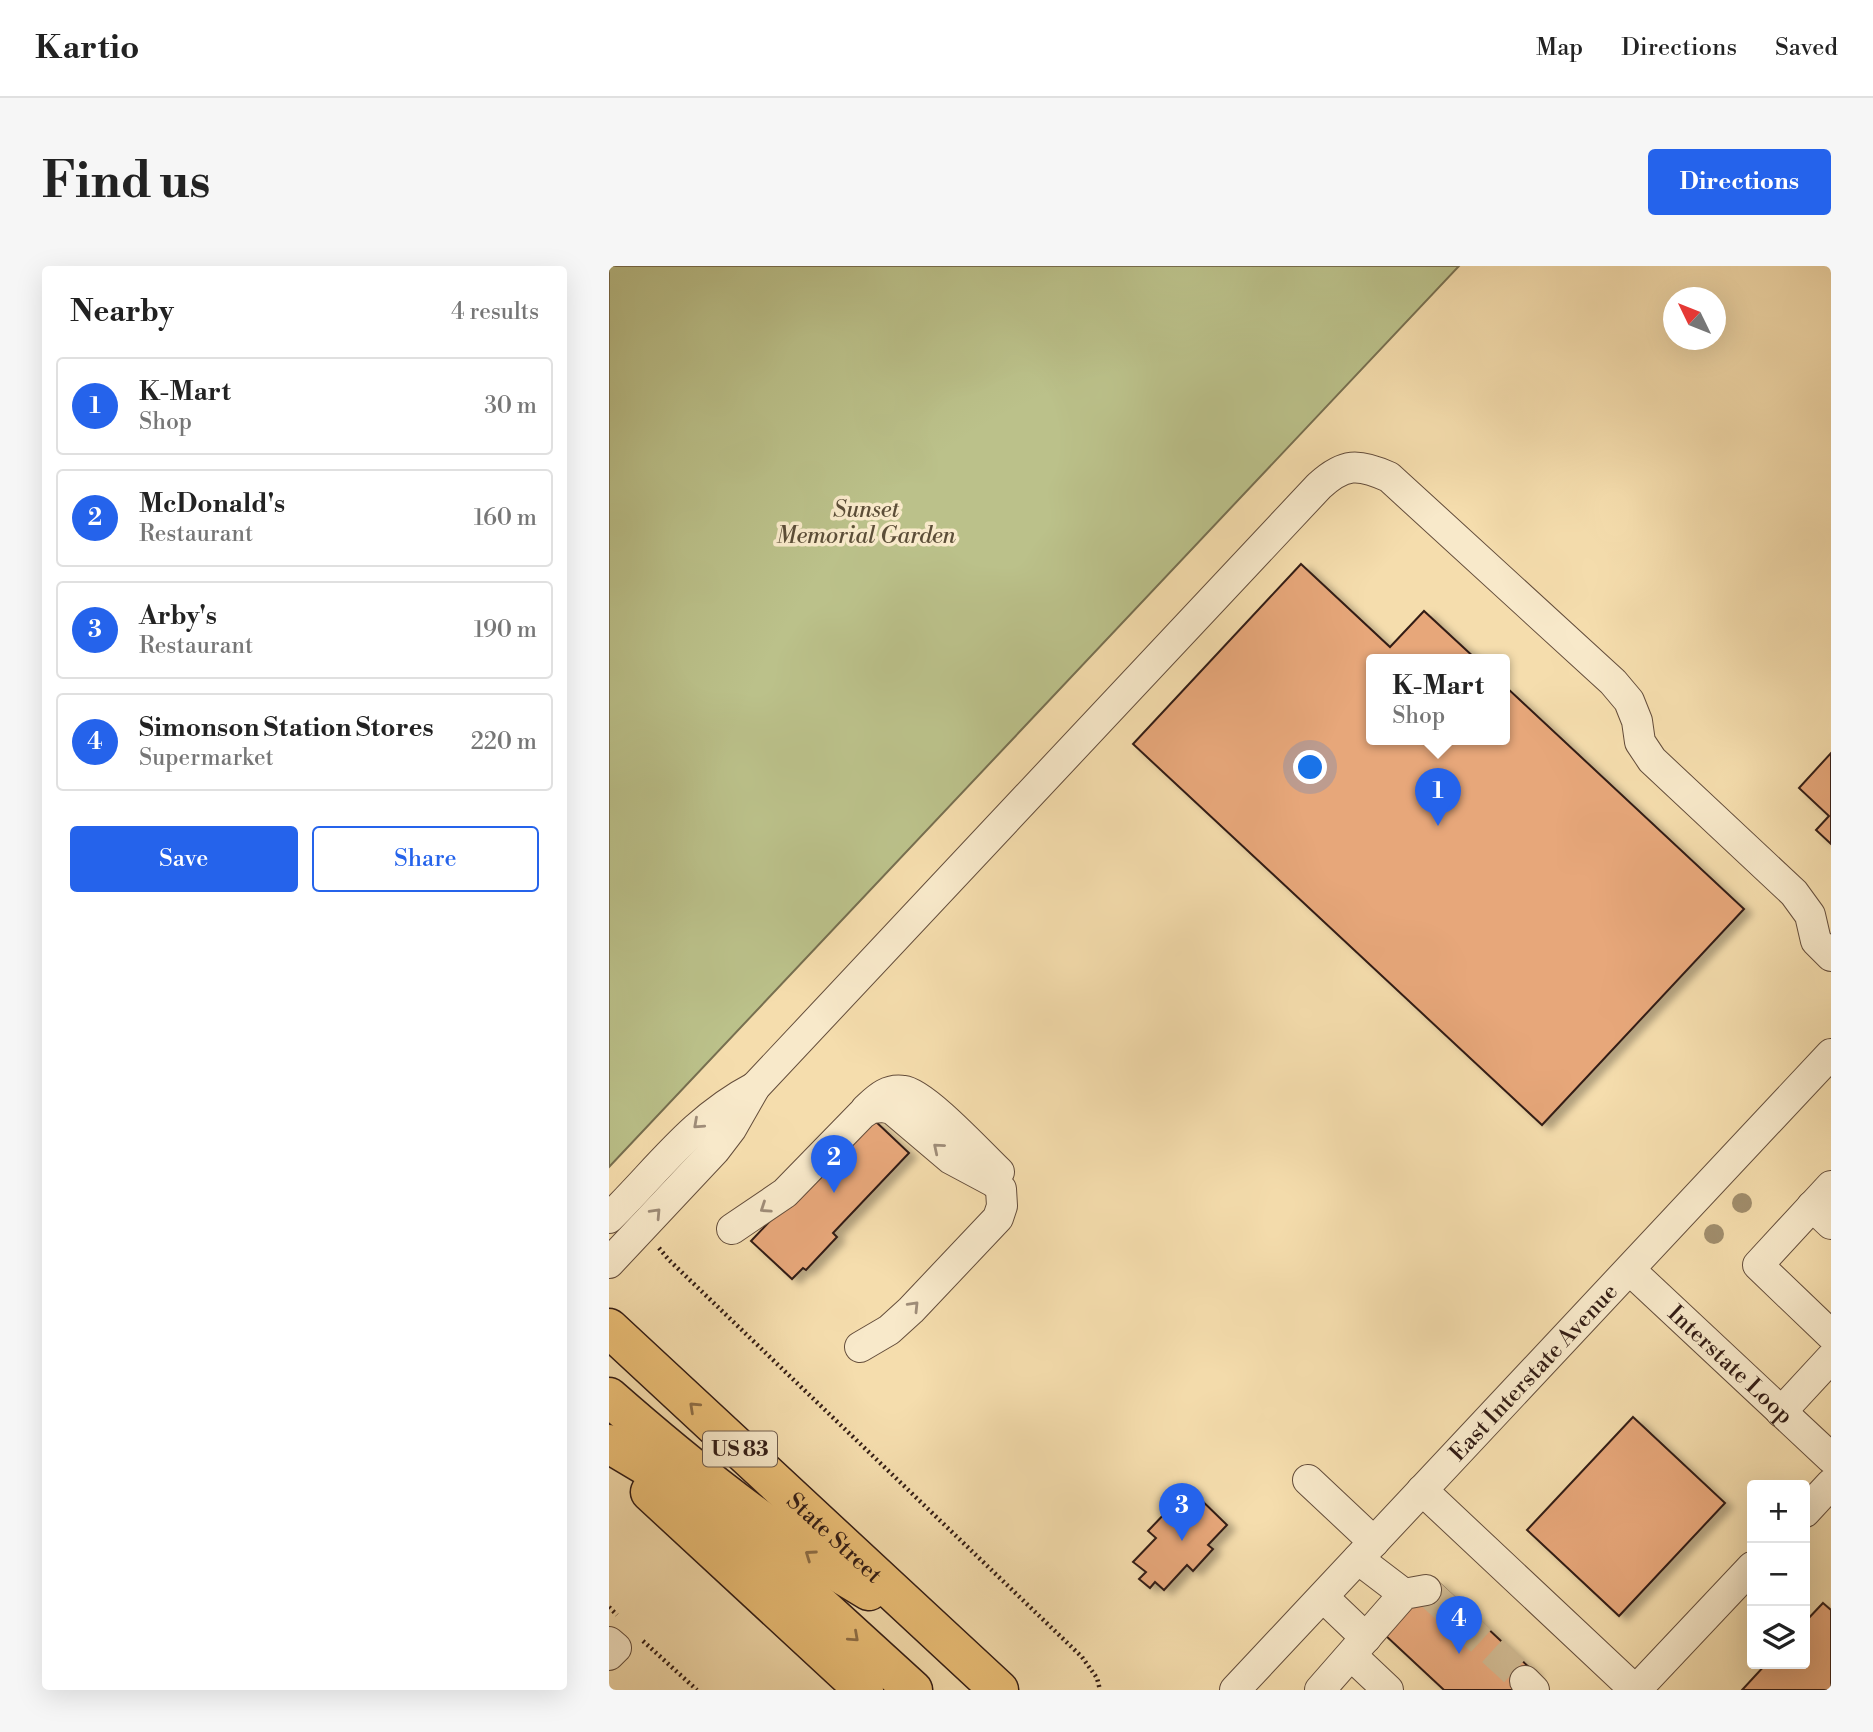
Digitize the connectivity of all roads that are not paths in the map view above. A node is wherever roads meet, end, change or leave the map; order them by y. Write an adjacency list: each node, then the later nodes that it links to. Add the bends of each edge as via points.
1 (1831, 956): 3 (street, via 1816,941 1810,915 1794,893 1652,760 1640,741 1629,701 1613,682 1389,477 1370,468 1349,466 1318,486)
2 (1831, 1054): 8 (street, East Interstate Avenue)
3 (755, 1087): 5 (street, one-way to 5, via 693,1129); 7 (street, one-way to 3, via 715,1150)
4 (1825, 1206): 10 (street, via 1758,1265)
5 (609, 1218)
6 (731, 1229): 11 (street, one-way to 6, via 901,1320 997,1218 1003,1197 994,1182 951,1159 892,1109 871,1108 785,1193)
7 (609, 1263)
8 (1630, 1270): 14 (street, Interstate Loop); 20 (street, East Interstate Avenue)
9 (609, 1328): 25 (highway, State Street / US 83, one-way to 9)
10 (1831, 1335)
11 (860, 1348)
12 (1831, 1358): 14 (street)
13 (609, 1397): 25 (highway, one-way to 13, via 820,1562 741,1506)
14 (1781, 1412): 17 (street, Interstate Loop)
15 (609, 1444): 32 (highway, one-way to 32, via 673,1482 754,1545)
16 (609, 1454): 31 (highway)
17 (1831, 1458)
18 (1308, 1480): 22 (street)
19 (1831, 1484): 21 (street)
20 (1422, 1490): 22 (street, East Interstate Avenue); 35 (street)
21 (1810, 1507)
22 (1366, 1550): 24 (street, East Interstate Avenue); 27 (street, via 1415,1592)
23 (1747, 1572): 35 (street)
24 (1323, 1597): 27 (street); 29 (street, East Interstate Avenue)
25 (931, 1628): 33 (highway, State Street / US 83)
26 (616, 1632): 28 (street, via 616,1648)
27 (1359, 1647): 30 (street); 34 (street)
28 (609, 1655)
29 (1241, 1688)
30 (1384, 1689)
31 (864, 1690)
32 (913, 1690)
33 (999, 1690)
34 (1320, 1690)
35 (1636, 1690)

